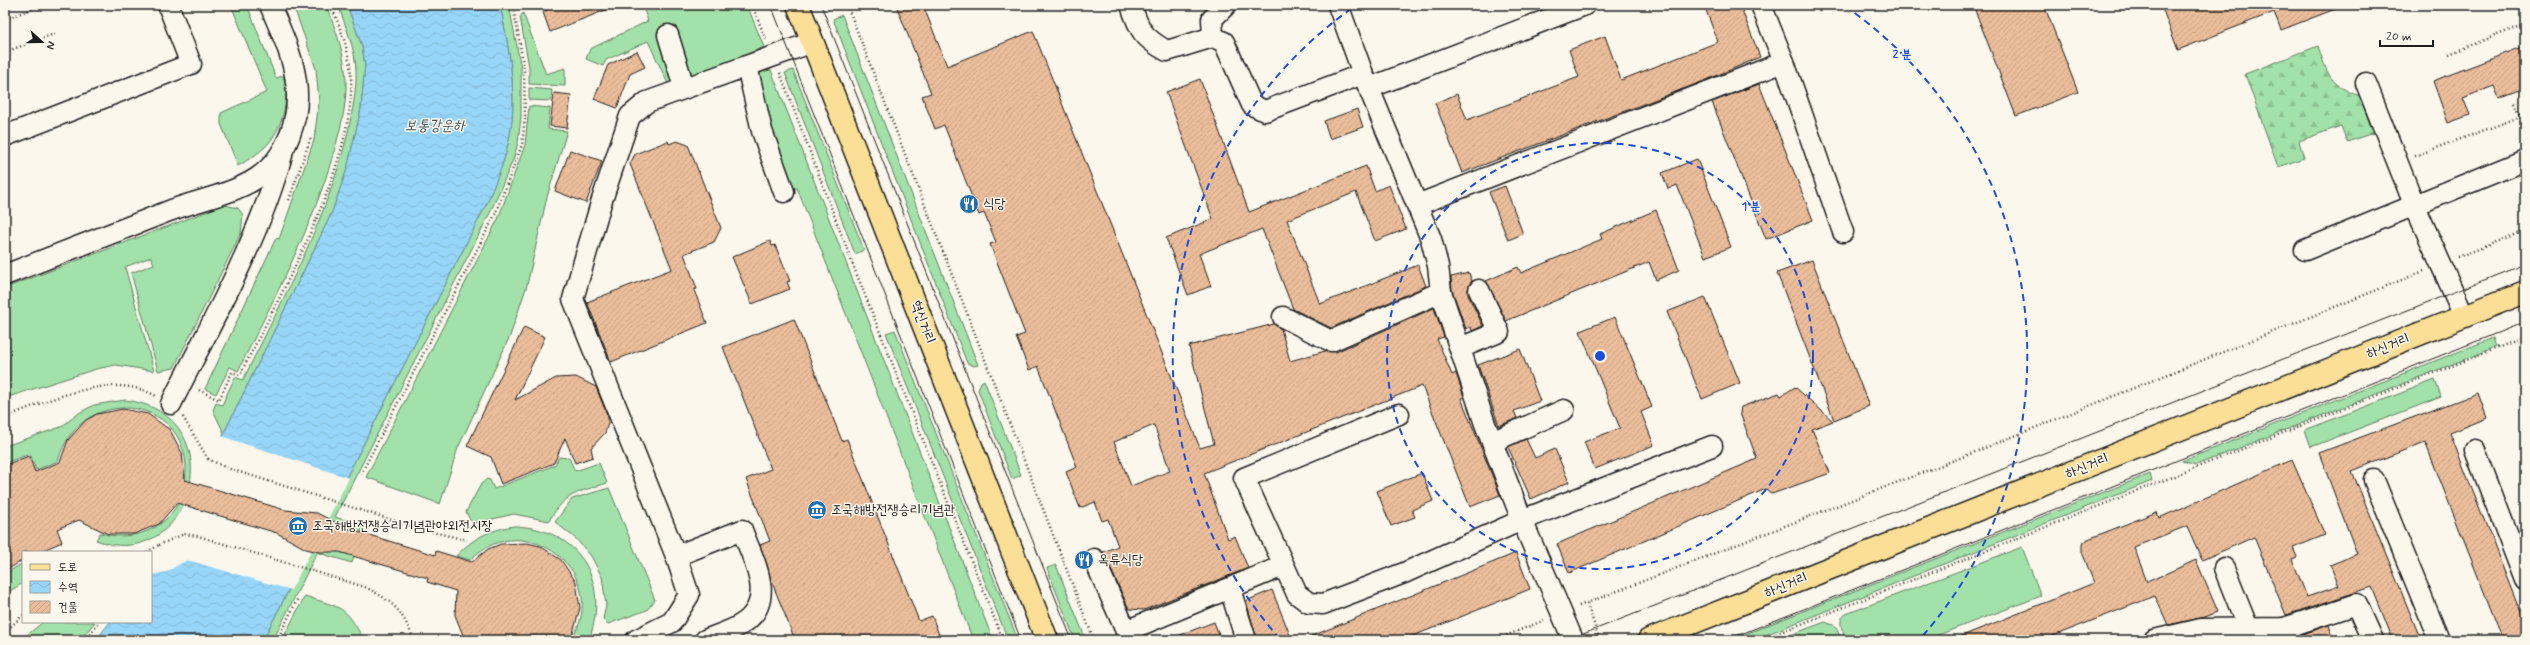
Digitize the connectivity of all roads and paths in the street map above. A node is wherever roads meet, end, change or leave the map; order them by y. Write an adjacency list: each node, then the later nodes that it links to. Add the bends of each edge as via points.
1 (42, 5): 14 (path)
2 (168, 5): 32 (street, via 191,64)
3 (270, 5): 33 (street, via 290,56 296,83 296,109 291,134)
4 (331, 5): 51 (path, via 347,49 351,84 344,135 326,194 240,376 232,372 219,400)
5 (513, 5): 59 (path, via 524,68 525,117 522,145 494,217)
6 (752, 5): 22 (path)
7 (798, 5): 19 (main road, 혁신거리)
8 (847, 5): 84 (path)
9 (1131, 5): 18 (street, via 1140,31 1166,51)
10 (1226, 5): 18 (street, via 1212,19)
11 (1338, 5): 25 (street)
12 (1585, 5): 25 (street)
13 (1761, 5): 23 (street)
14 (5, 19)
15 (2525, 24): 21 (path)
16 (57, 33): 20 (path)
17 (668, 35): 27 (street)
18 (1213, 38): 25 (street, via 1224,42 1252,105 1265,111)
19 (812, 42): 22 (street); 83 (main road, 혁신거리)
20 (5, 52)
21 (2448, 54)
22 (773, 56): 24 (street); 82 (path)
23 (1784, 62): 38 (street); 40 (street)
24 (747, 66): 27 (street); 36 (street, via 762,131)
25 (1366, 81): 38 (street)
26 (2366, 84): 35 (street)
27 (684, 87): 64 (street, via 647,102 630,116 573,299)
28 (2515, 102): 30 (path)
29 (2525, 115): 30 (path)
30 (2521, 116): 31 (path); 35 (path)
31 (2525, 126)
32 (5, 136)
33 (284, 151): 43 (street, via 257,178 231,190 171,210); 51 (street, via 274,186 250,244)
34 (2525, 160): 37 (street)
35 (2397, 163): 37 (street)
36 (784, 192)
37 (2414, 204): 41 (street); 42 (street)
38 (1417, 205): 45 (street, via 1436,259)
39 (2525, 231): 42 (path)
40 (1843, 232)
41 (2305, 250)
42 (2440, 264): 47 (street); 71 (path, via 1965,456)
43 (5, 275)
44 (1479, 290): 50 (street, via 1499,332)
45 (1441, 292): 48 (street, via 1331,341); 50 (street)
46 (2525, 292): 47 (main road, 하신거리)
47 (2464, 316): 89 (main road, 하신거리)
48 (1283, 318)
49 (2525, 337): 90 (path)
50 (1460, 348): 56 (street)
51 (182, 382): 52 (street)
52 (171, 404): 55 (path, via 152,394 116,386 103,386 63,395); 62 (path, bridge, via 195,434 208,459 227,468 424,530)
53 (1564, 410): 56 (street)
54 (1399, 414): 66 (street, via 1244,478)
55 (5, 418)
56 (1492, 442): 61 (street)
57 (1712, 446): 61 (street)
58 (2474, 450): 68 (street)
59 (361, 474)
60 (2374, 480): 93 (street)
61 (1522, 520): 66 (street, via 1404,573 1323,604 1309,603 1297,594); 72 (street)
62 (467, 540)
63 (149, 551): 79 (path, bridge, via 184,534 198,536 365,587 388,598)
64 (676, 556): 80 (street, via 689,595 672,622); 81 (street, via 742,530 762,584 762,596 753,614 742,624)
65 (1094, 559): 69 (street, via 1126,631)
66 (1283, 566): 69 (street)
67 (2224, 568): 75 (street)
68 (2525, 580)
69 (1230, 589): 85 (street)
70 (298, 598): 78 (path)
71 (1587, 604): 72 (path); 88 (path)
72 (1562, 613): 86 (path); 87 (street)
73 (22, 616): 76 (path)
74 (98, 623): 77 (path)
75 (2248, 628): 91 (street, via 2201,629); 92 (street, via 2284,628 2357,604)
76 (5, 632)
77 (85, 640)
78 (276, 640)
79 (414, 640)
80 (636, 640)
81 (705, 640)
82 (1002, 640)
83 (1047, 640)
84 (1094, 640)
85 (1246, 640)
86 (1495, 640)
87 (1573, 640)
88 (1600, 640)
89 (1649, 640)
90 (1761, 640)
91 (2154, 640)
92 (2373, 640)
93 (2439, 640)

